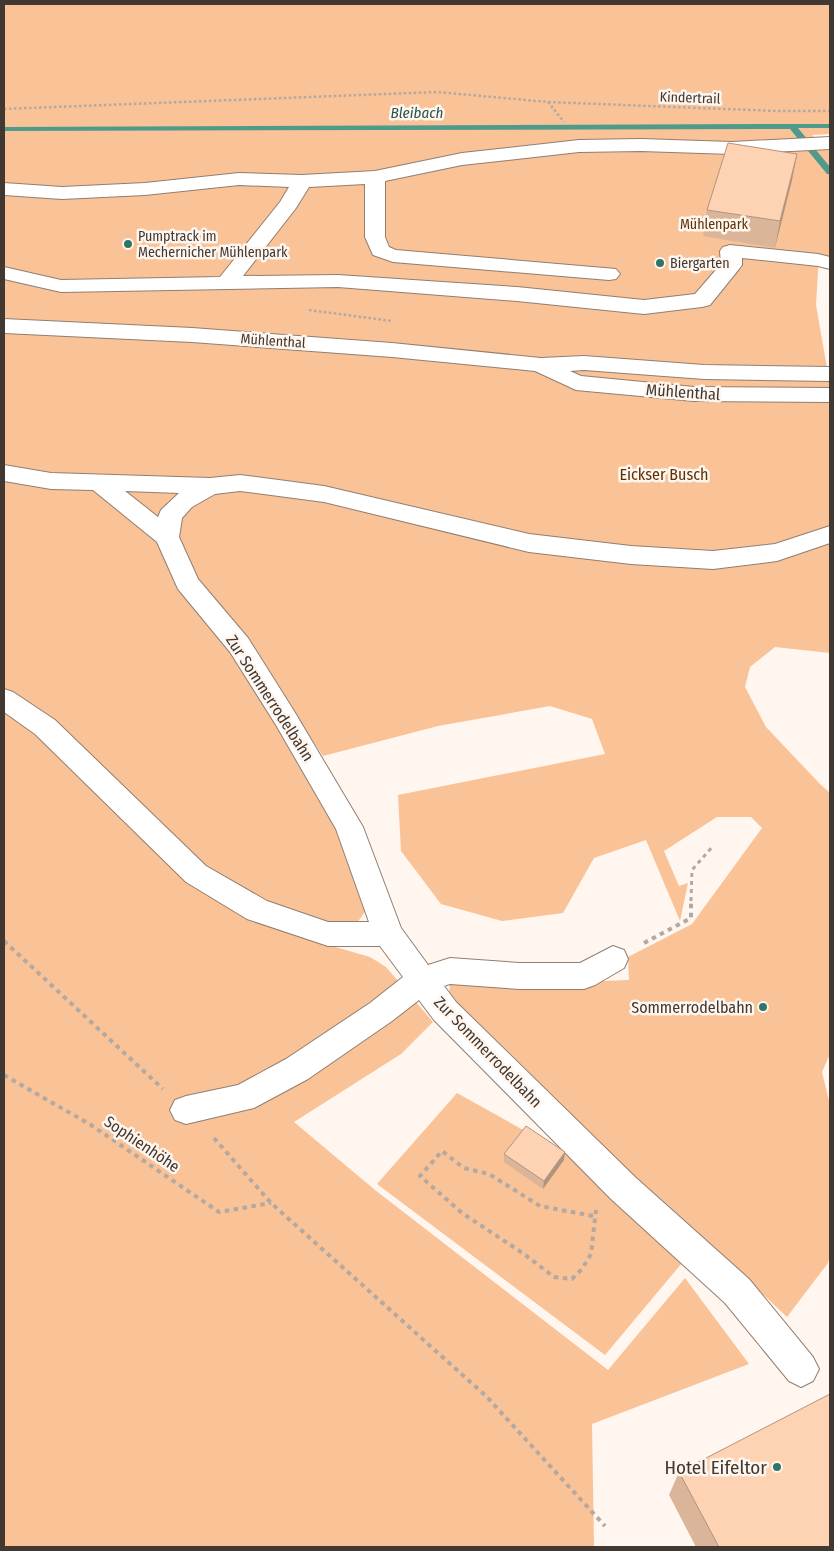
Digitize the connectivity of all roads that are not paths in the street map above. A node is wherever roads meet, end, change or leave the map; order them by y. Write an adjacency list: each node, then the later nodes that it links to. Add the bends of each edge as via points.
1 (822, 144): 2 (main road, via 732,148 578,146 462,159)
2 (375, 177): 3 (main road); 6 (main road, via 375,237 380,250 393,256)
3 (302, 181): 4 (main road, via 239,180 62,193); 9 (main road, via 289,204)
4 (4, 189)
5 (824, 261): 10 (main road, via 730,250 732,265 702,300 644,308)
6 (537, 268): 8 (main road); 10 (main road)
7 (4, 272): 9 (main road, via 61,286)
8 (609, 274)
9 (227, 282): 10 (main road, via 338,281)
10 (517, 294)
11 (4, 326): 12 (main road, Mühlenthal, via 120,330 392,350)
12 (541, 365): 13 (main road, Mühlenthal, via 584,363 704,372); 14 (main road, Mühlenthal, via 576,383 704,394)
13 (830, 374)
14 (830, 395)
15 (4, 473): 16 (main road, via 51,481)
16 (99, 483): 17 (main road); 19 (main road)
17 (210, 486): 18 (main road, via 240,483 324,494 529,543 631,554 713,560 777,552); 19 (main road, via 184,501 170,516)
18 (830, 534)
19 (167, 537): 23 (main road, Zur Sommerrodelbahn, via 187,583 239,645 349,827)
20 (4, 699): 22 (main road)
21 (4, 725): 22 (main road)
22 (46, 727): 23 (main road, via 196,874 257,910 328,934)
23 (388, 934): 25 (main road, Zur Sommerrodelbahn)
24 (613, 959): 25 (main road, via 584,976 450,971)
25 (422, 980): 26 (main road, via 298,1069 243,1098); 27 (main road, Zur Sommerrodelbahn, via 445,1010 623,1188 737,1290)
26 (186, 1110)
27 (801, 1369)

